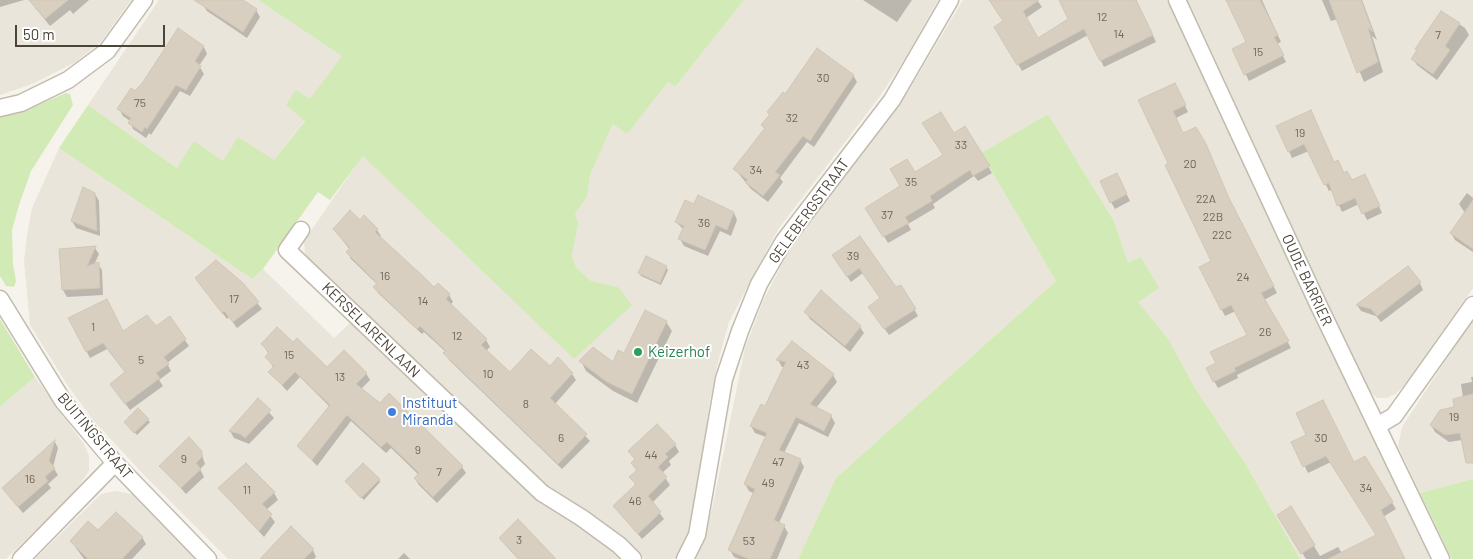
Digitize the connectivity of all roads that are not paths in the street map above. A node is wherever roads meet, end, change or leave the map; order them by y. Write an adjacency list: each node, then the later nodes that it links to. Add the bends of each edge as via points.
1 (144, 0): 4 (street, via 107,51 68,80 21,103)
2 (950, 0): 13 (street, GELEBERGSTRAAT, via 892,100 784,241 760,284 724,379 697,535)
3 (1177, 0): 8 (street, OUDE BARRIER)
4 (0, 108)
5 (301, 230): 12 (street, KERSELARENLAAN, via 287,250 542,493 582,518)
6 (0, 299): 9 (street, BUITINGSTRAAT, via 64,401)
7 (1473, 305): 8 (street, via 1394,416)
8 (1377, 426): 14 (street, OUDE BARRIER)
9 (115, 463): 10 (street); 11 (street, BUITINGSTRAAT)
10 (21, 559)
11 (208, 559)
12 (633, 559)
13 (685, 559)
14 (1441, 559)

